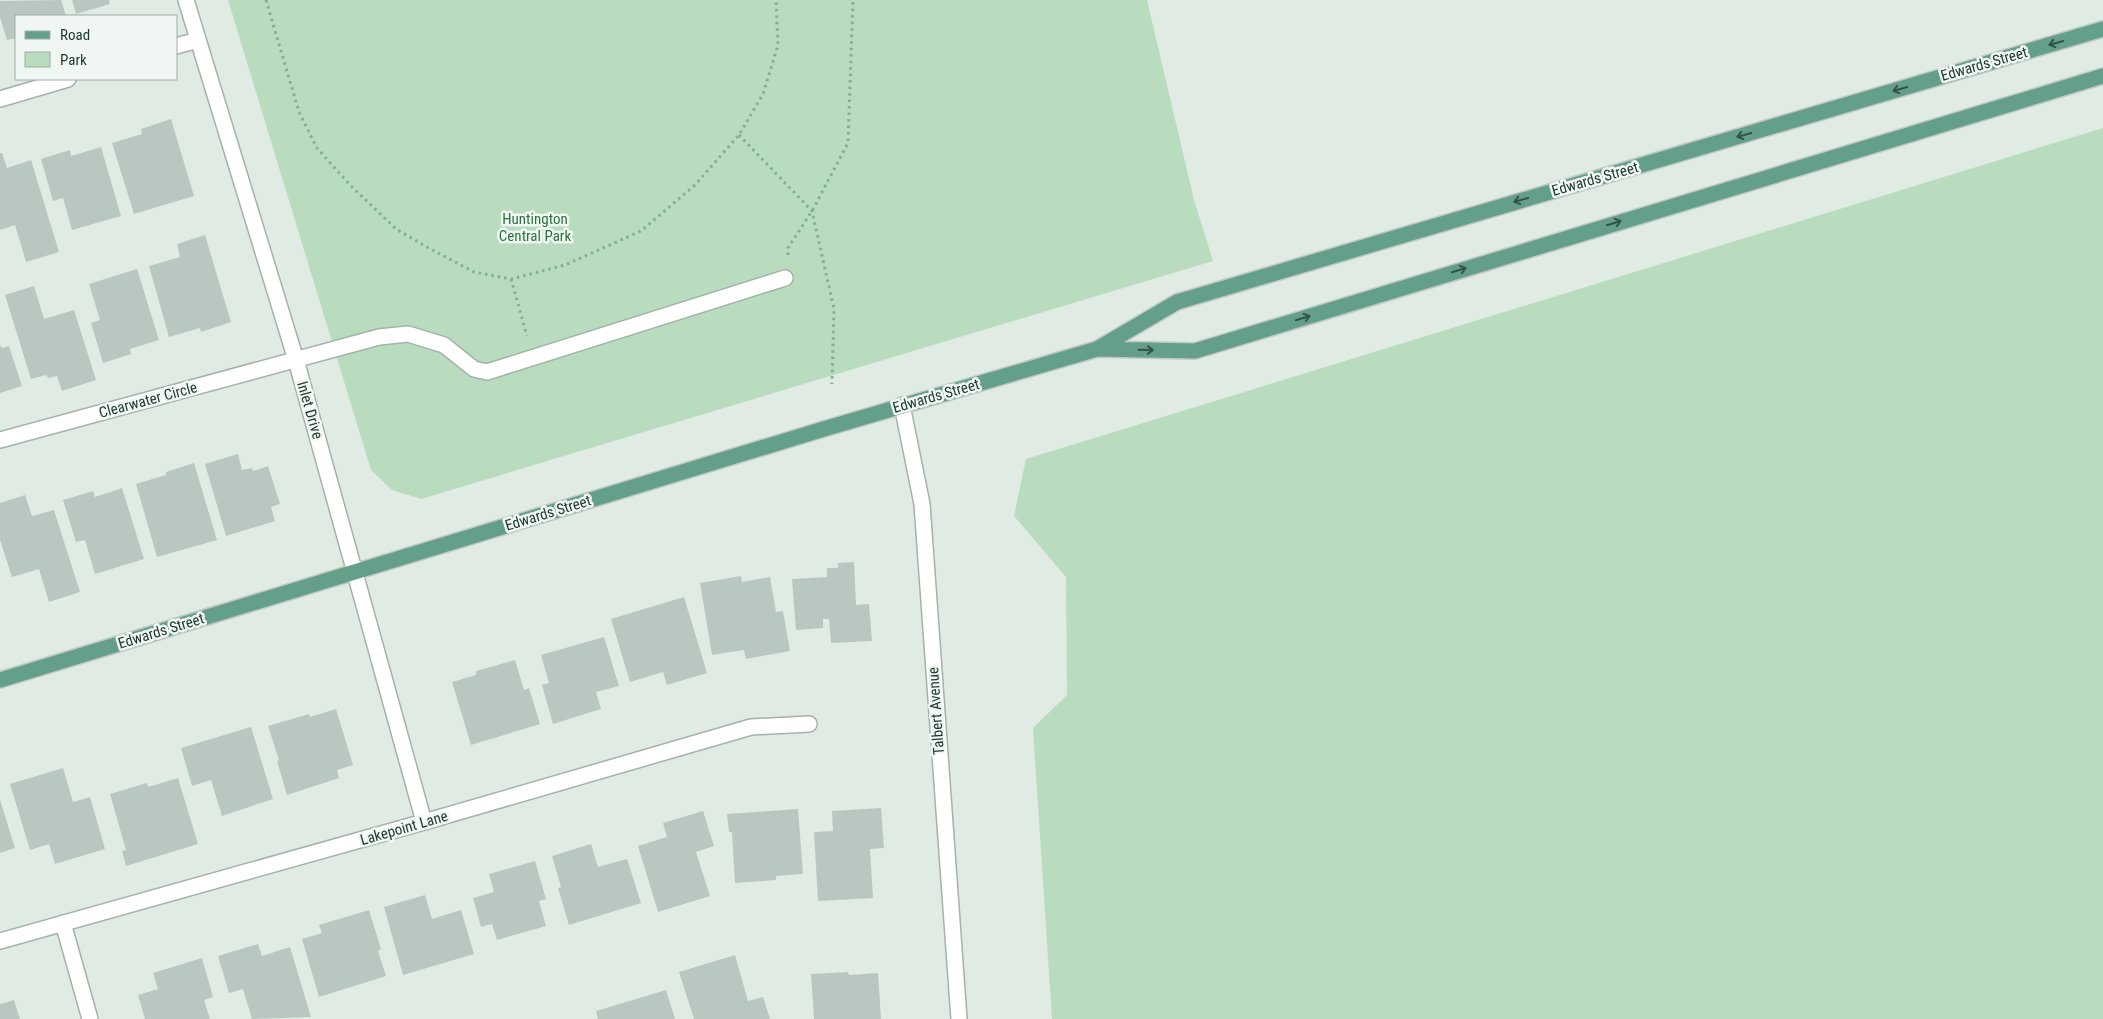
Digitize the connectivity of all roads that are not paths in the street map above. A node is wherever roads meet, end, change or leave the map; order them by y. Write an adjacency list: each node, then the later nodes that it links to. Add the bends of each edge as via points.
1 (186, 0): 3 (street, Inlet Drive)
2 (2103, 29): 9 (main road, Edwards Street, one-way to 9, via 1177,302)
3 (198, 40): 4 (street); 10 (street, Inlet Drive)
4 (178, 45)
5 (2103, 76): 9 (main road, Edwards Street, one-way to 5, via 1195,351)
6 (65, 80): 7 (street)
7 (0, 99)
8 (785, 278): 10 (street, Clearwater Circle, via 487,372 474,369 444,345 408,334 379,337)
9 (1097, 350): 11 (main road, Edwards Street)
10 (296, 360): 12 (street, Clearwater Circle); 13 (street, Inlet Drive)
11 (902, 405): 13 (main road, Edwards Street); 20 (street, Talbert Avenue, via 922,504)
12 (0, 440)
13 (356, 573): 14 (main road, Edwards Street); 16 (street, Inlet Drive)
14 (0, 680)
15 (809, 724): 16 (street, Lakepoint Lane, via 751,728)
16 (424, 822): 17 (street, Lakepoint Lane)
17 (63, 923): 18 (street, Lakepoint Lane); 19 (street)
18 (0, 942)
19 (90, 1019)
20 (959, 1019)

